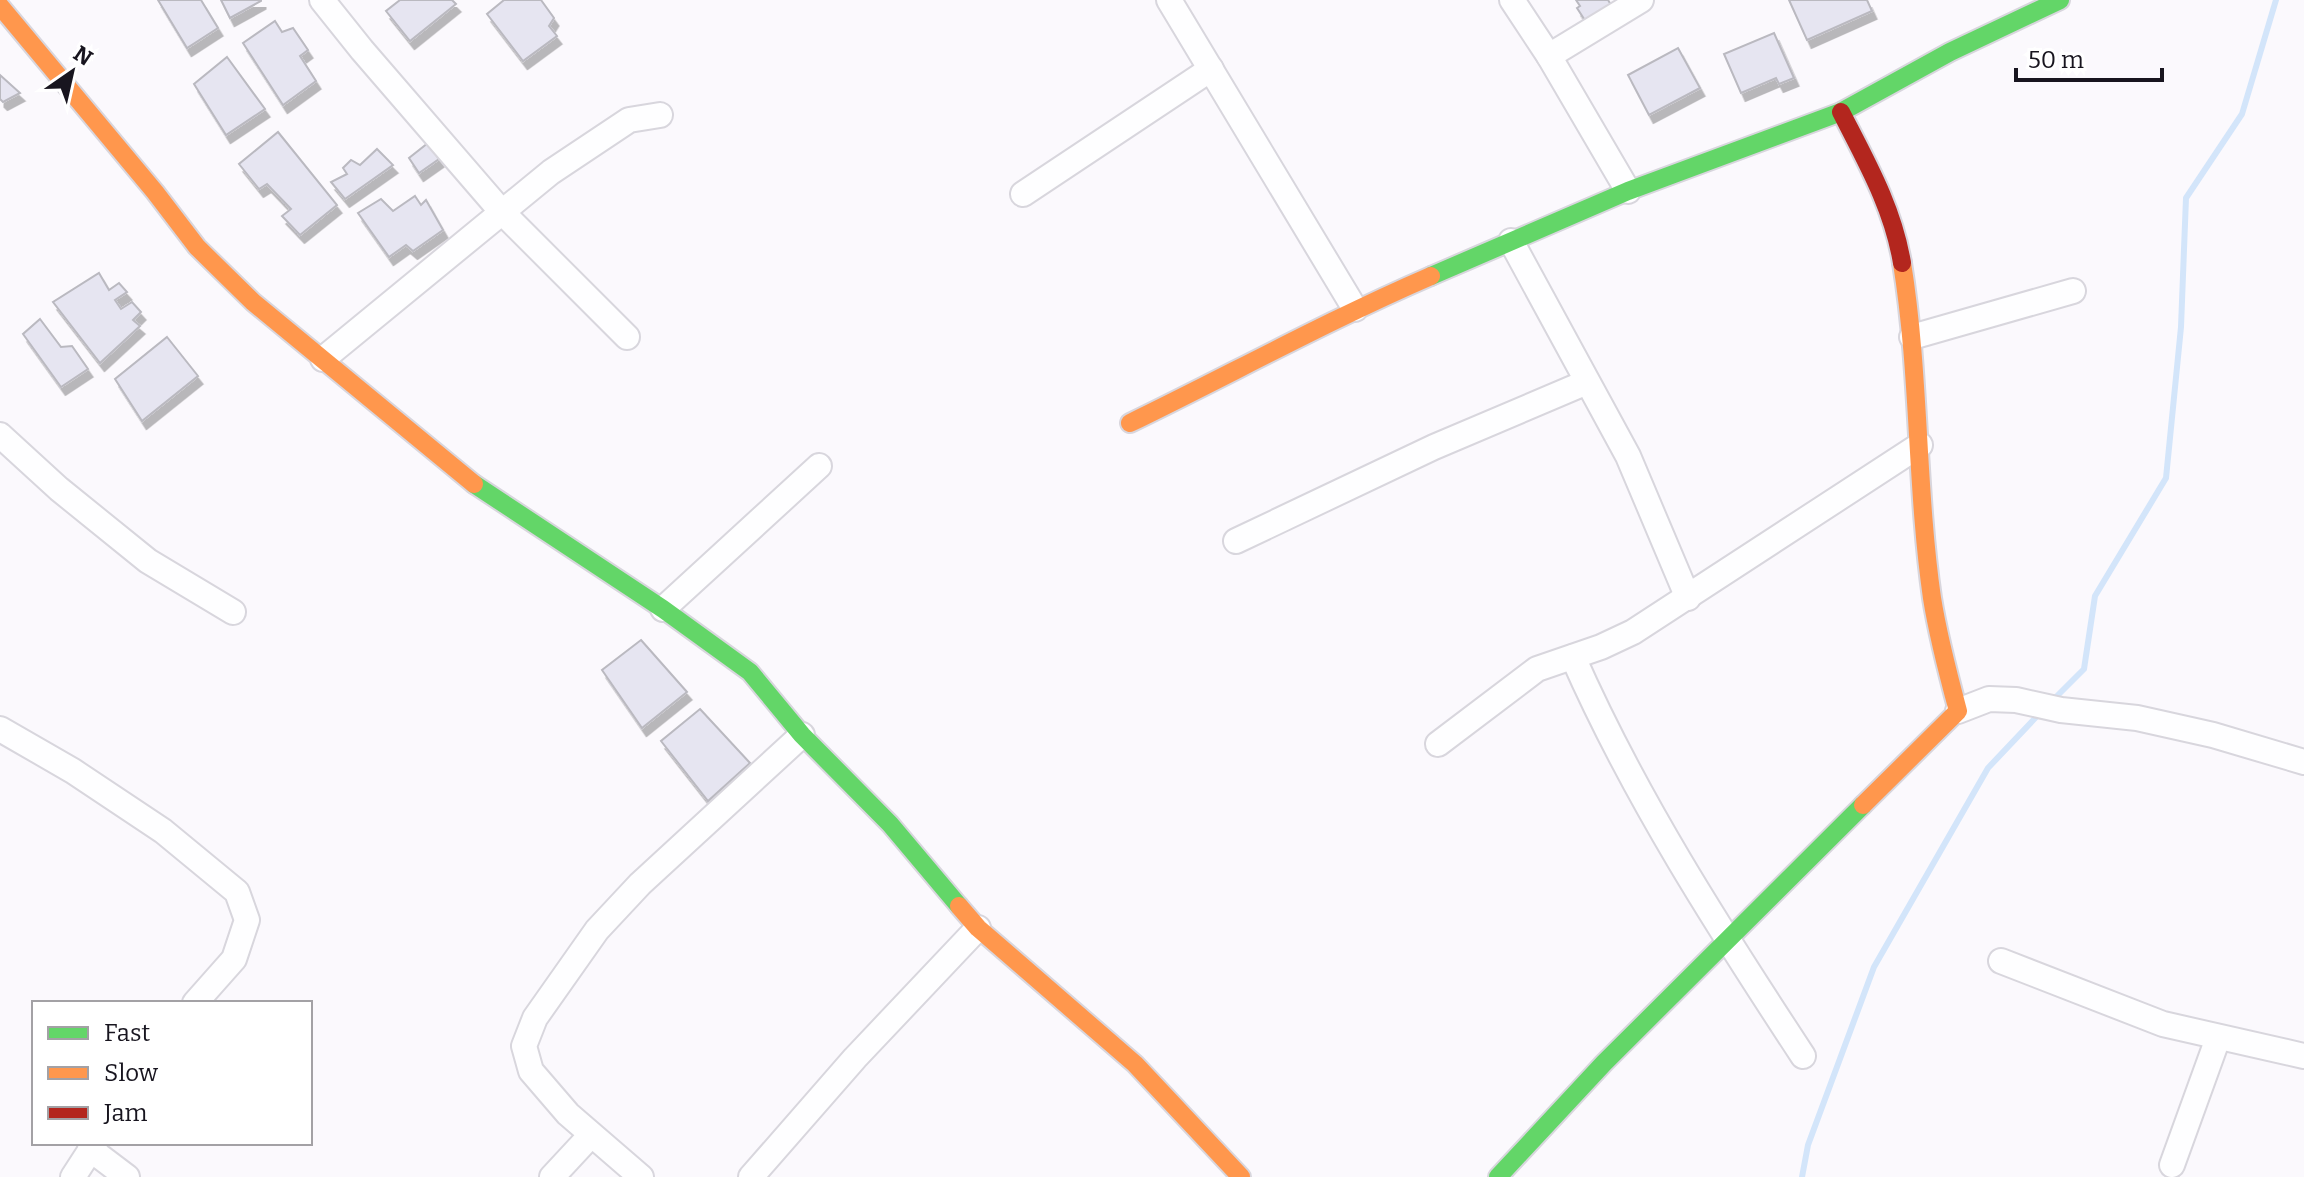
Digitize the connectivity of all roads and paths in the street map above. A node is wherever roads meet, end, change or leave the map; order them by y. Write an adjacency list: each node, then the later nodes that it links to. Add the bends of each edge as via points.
1 (322, 0): 13 (street)
2 (1169, 0): 8 (street)
3 (1512, 0): 7 (street)
4 (1641, 0): 7 (street)
5 (2060, 0): 9 (street)
6 (2, 15): 19 (street, via 197,247)
7 (1549, 56): 11 (street)
8 (1211, 69): 12 (street); 16 (street)
9 (1841, 112): 11 (street); 18 (street, via 1889,211)
10 (660, 115): 13 (street, via 629,120)
11 (1628, 191): 14 (street)
12 (1023, 194)
13 (501, 211): 17 (street); 19 (street)
14 (1511, 241): 16 (street); 20 (street)
15 (2073, 291): 18 (street)
16 (1355, 309): 21 (street)
17 (627, 337)
18 (1912, 337): 22 (street)
19 (323, 359): 27 (street, via 469,481)
20 (1587, 382): 25 (street); 26 (street, via 1628,456)
21 (1130, 423)
22 (1920, 445): 26 (street); 30 (street, via 1929,578)
23 (5, 450): 28 (street, via 148,561)
24 (819, 466): 27 (street)
25 (1236, 541)
26 (1688, 598): 29 (street, via 1633,632)
27 (663, 609): 32 (street, via 750,672)
28 (233, 612)
29 (1573, 657): 33 (street, via 1537,669); 36 (street, via 1650,811)
30 (1958, 711): 34 (street, via 1989,699 2016,700 2137,718); 36 (street)
31 (0, 729): 38 (street, via 163,831 237,892 247,920 234,959)
32 (802, 735): 35 (street, via 890,824); 42 (street, via 640,884 597,930 535,1018 524,1046 531,1071)
33 (1438, 744)
34 (2304, 762)
35 (978, 928): 49 (street); 50 (street, via 1135,1064)
36 (1729, 941): 40 (street); 51 (street)
37 (2001, 961): 39 (street, via 2163,1024)
38 (197, 1001)
39 (2218, 1038): 41 (street); 44 (street)
40 (1803, 1056)
41 (2304, 1056)
42 (591, 1135): 47 (street); 48 (street)
43 (92, 1146): 45 (street); 46 (street)
44 (2172, 1165)
45 (73, 1177)
46 (127, 1177)
47 (552, 1177)
48 (641, 1177)
49 (751, 1177)
50 (1241, 1177)
51 (1498, 1177)

